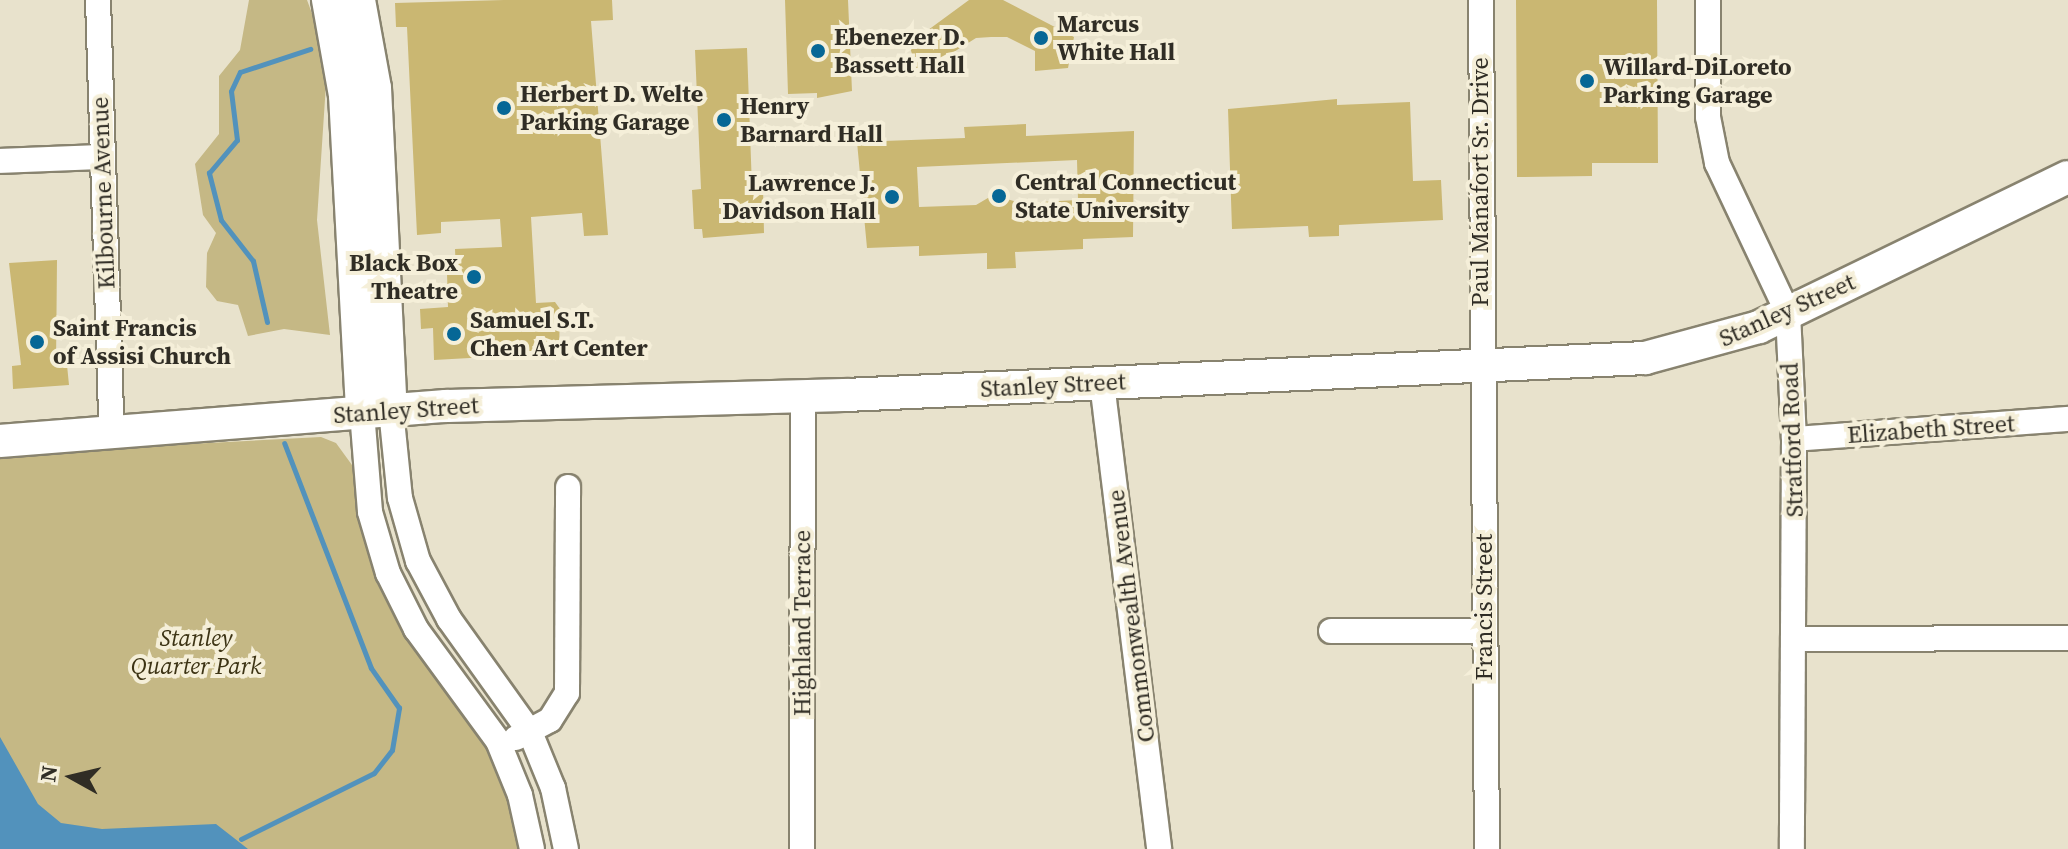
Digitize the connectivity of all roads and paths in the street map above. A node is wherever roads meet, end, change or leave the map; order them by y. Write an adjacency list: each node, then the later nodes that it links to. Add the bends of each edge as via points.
1 (98, 0): 5 (street, Kilbourne Avenue)
2 (337, 0): 12 (main road, via 375,88)
3 (1481, 0): 9 (street, Paul Manafort Sr. Drive)
4 (1708, 0): 8 (street, Stratford Road, via 1708,117 1717,163)
5 (101, 157): 6 (street); 14 (street, Kilbourne Avenue)
6 (0, 161)
7 (2068, 177): 8 (main road, Stanley Street)
8 (1788, 313): 9 (main road, Stanley Street, via 1712,344 1660,355); 15 (street, Stratford Road)
9 (1482, 364): 10 (main road, Stanley Street); 19 (street, Francis Street)
10 (1102, 383): 11 (main road, Stanley Street); 27 (street, Commonwealth Avenue)
11 (803, 396): 12 (main road, Stanley Street); 26 (street, Highland Terrace)
12 (376, 411): 14 (main road, Stanley Street); 22 (street, via 422,570 443,611); 23 (street, via 370,512 388,573 421,638)
13 (2068, 419): 15 (street, Elizabeth Street)
14 (112, 434): 16 (main road, Stanley Street)
15 (1794, 439): 21 (street, Stratford Road)
16 (0, 441)
17 (568, 487): 22 (street, via 567,693 562,708)
18 (1331, 631): 19 (street)
19 (1483, 631): 28 (street, Francis Street)
20 (2068, 638): 21 (street)
21 (1794, 639): 29 (street, Stratford Road)
22 (530, 731): 23 (street); 25 (street, via 553,788)
23 (500, 746): 24 (street)
24 (532, 849)
25 (566, 849)
26 (802, 849)
27 (1159, 849)
28 (1487, 849)
29 (1792, 849)

